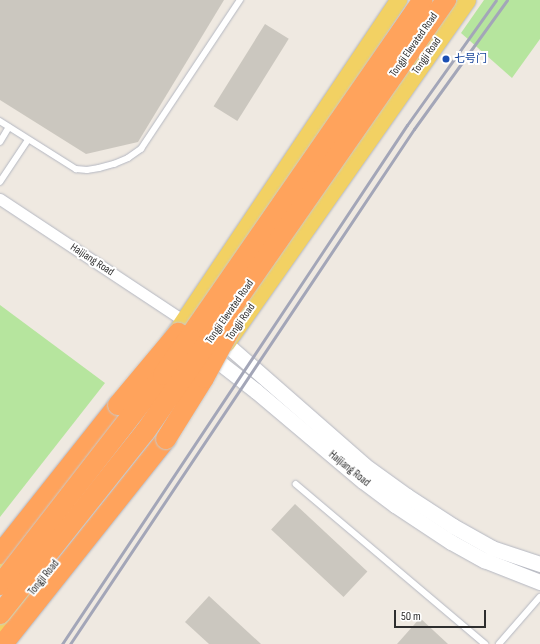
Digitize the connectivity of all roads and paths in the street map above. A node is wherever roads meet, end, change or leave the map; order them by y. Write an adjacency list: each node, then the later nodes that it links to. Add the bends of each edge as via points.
1 (240, 0): 9 (lane, via 141,149 128,158 100,168 76,169)
2 (398, 0): 14 (main road)
3 (423, 0): 13 (highway, Tongji Elevated Road, bridge)
4 (446, 0): 6 (highway, Tongji Elevated Road, bridge)
5 (467, 0): 15 (main road, Tongji Road)
6 (383, 89): 24 (highway, Tongji Elevated Road, bridge, via 145,432); 26 (highway, bridge, via 259,282 166,439)
7 (0, 121): 8 (lane)
8 (9, 127): 9 (lane); 10 (lane)
9 (28, 140): 11 (lane)
10 (0, 142)
11 (0, 182)
12 (0, 200): 14 (street, Haijiang Road)
13 (257, 239): 18 (highway, bridge, via 118,405); 22 (highway, Tongji Elevated Road, bridge, via 163,375)
14 (184, 321): 15 (street, Haijiang Road); 16 (street, Haijiang Road); 20 (main road, via 43,515)
15 (226, 344): 16 (main road, Tongji Road); 19 (street, Haijiang Road, via 364,465 407,496 492,548)
16 (215, 359): 21 (street, Haijiang Road, via 395,505 451,542 484,560); 25 (main road, Tongji Road, via 175,417)
17 (296, 484): 27 (lane)
18 (0, 554)
19 (540, 564)
20 (0, 568)
21 (540, 582)
22 (0, 586)
23 (540, 597): 28 (lane)
24 (0, 614)
25 (0, 631)
26 (3, 644)
27 (485, 644)
28 (499, 644)

